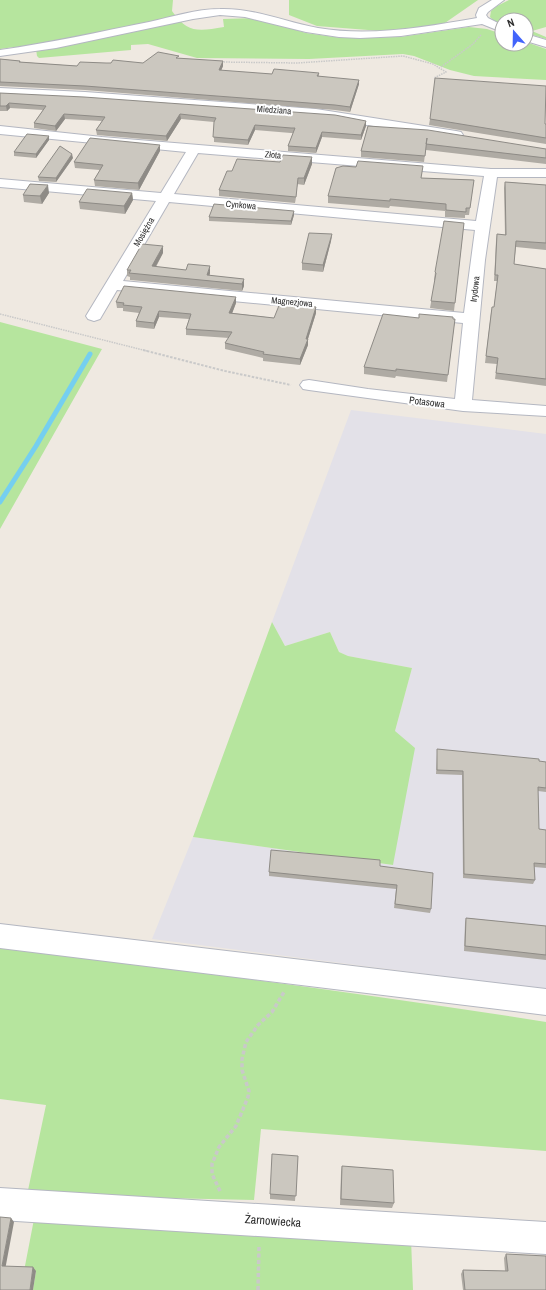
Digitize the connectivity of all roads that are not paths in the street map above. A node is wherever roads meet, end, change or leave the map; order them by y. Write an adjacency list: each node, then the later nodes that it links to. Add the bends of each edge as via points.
1 (233, 0): 3 (street, via 234,7)
2 (499, 0): 4 (street, via 483,10)
3 (231, 12): 4 (street, via 278,20 317,31 354,35 405,32); 8 (street, via 187,17)
4 (480, 21): 5 (street)
5 (494, 26)
6 (534, 40): 7 (street)
7 (546, 44)
8 (0, 53)
9 (0, 92): 11 (street, Miedziana, via 316,113)
10 (0, 130): 12 (street, Złota)
11 (471, 138)
12 (194, 149): 13 (street, Złota); 16 (street, Mosiężna)
13 (491, 173): 14 (street, Złota); 17 (street, Irydowa)
14 (546, 173)
15 (0, 183): 16 (street, Cynkowa)
16 (164, 198): 17 (street, Cynkowa); 18 (street, Mosiężna)
17 (482, 226): 20 (street, Irydowa)
18 (113, 285): 19 (street, Mosiężna); 20 (street, Magnezjowa)
19 (94, 316)
20 (471, 319): 22 (street, Irydowa)
21 (309, 385): 22 (street, Potasowa)
22 (463, 406): 23 (street, Potasowa)
23 (546, 411)
24 (0, 936): 25 (street)
25 (546, 1002)
26 (0, 1204): 27 (street, Żarnowiecka)
27 (546, 1238)

